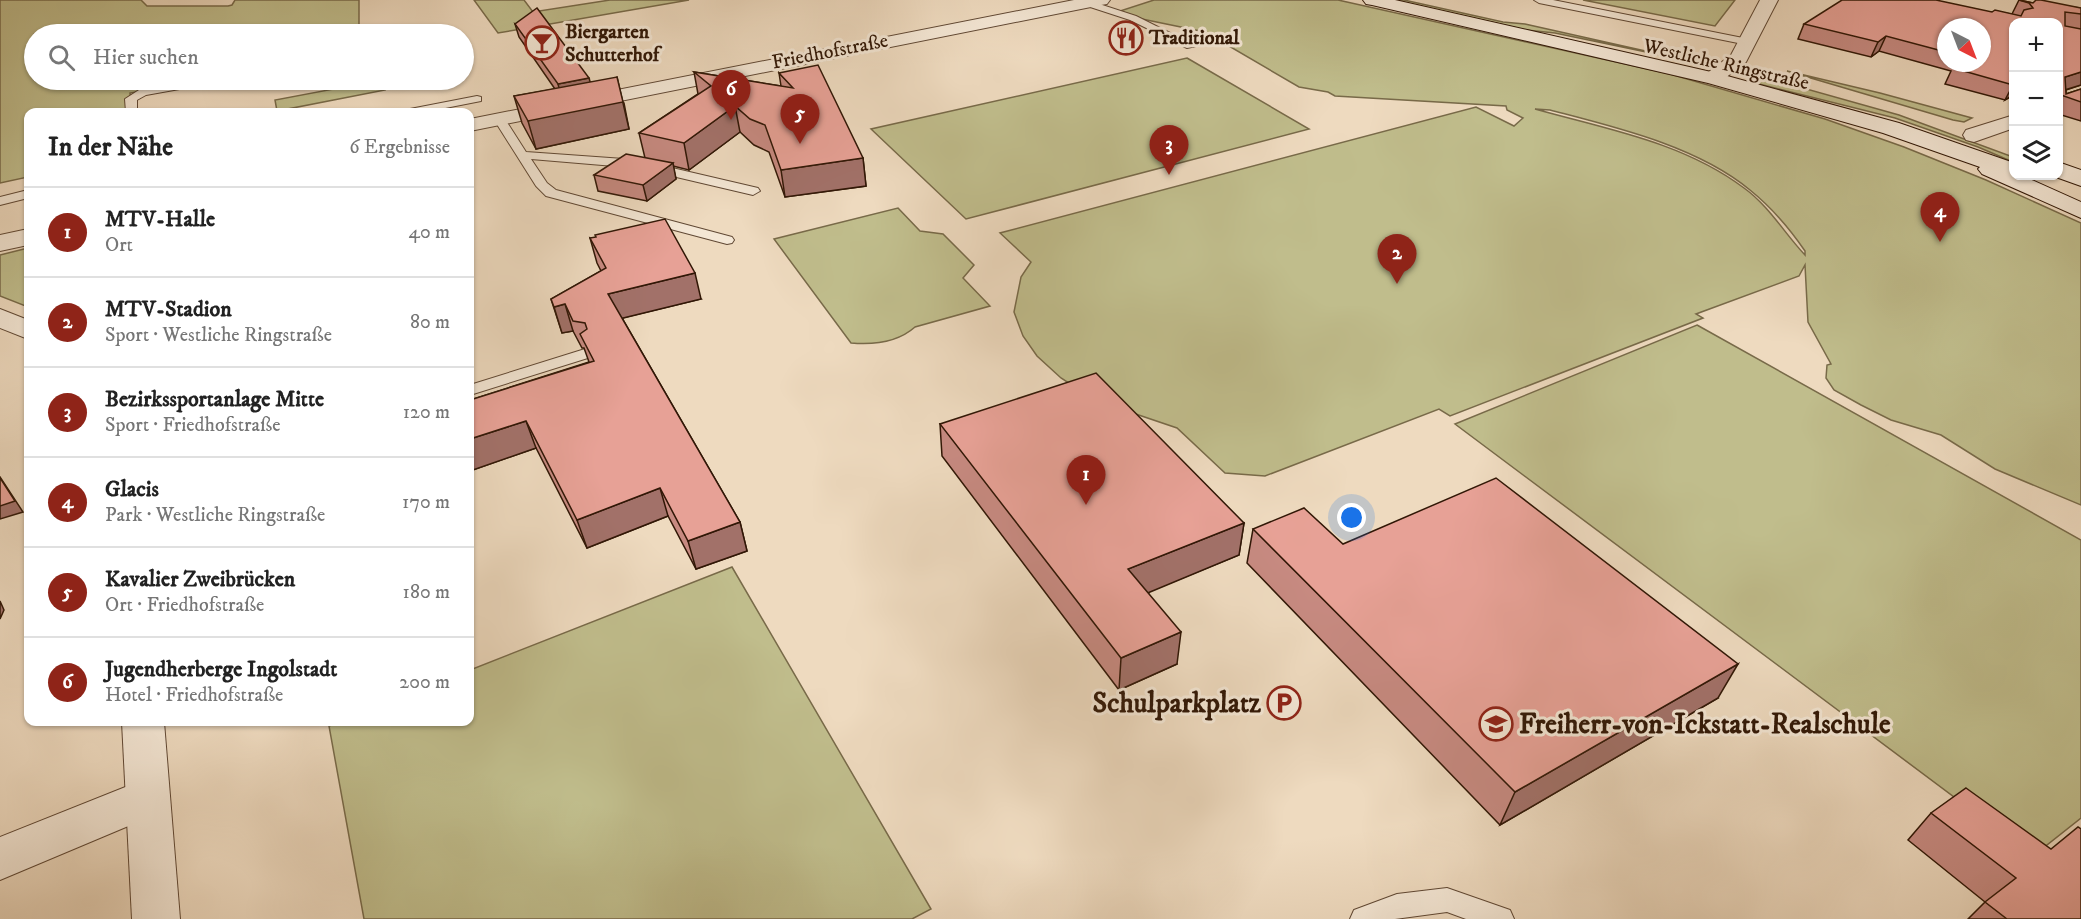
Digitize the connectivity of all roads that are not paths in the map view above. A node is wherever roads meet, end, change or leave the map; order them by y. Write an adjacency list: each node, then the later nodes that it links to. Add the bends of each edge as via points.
1 (1372, 0): 9 (main road, Westliche Ringstraße)
2 (1433, 0): 8 (main road, Westliche Ringstraße)
3 (1539, 0): 6 (lane, Westliche Ringstraße)
4 (1769, 0): 6 (main road)
5 (1091, 1): 7 (lane); 17 (main road, Friedhofstraße)
6 (1748, 42): 8 (main road)
7 (1191, 46)
8 (1731, 65): 9 (main road); 10 (main road, Westliche Ringstraße)
9 (1713, 78): 22 (main road, Westliche Ringstraße)
10 (1811, 85)
11 (155, 90): 14 (lane, via 131,99)
12 (477, 99): 15 (lane)
13 (1877, 103): 16 (main road)
14 (132, 108)
15 (431, 108)
16 (1910, 113)
17 (499, 118): 19 (main road, Friedhofstraße); 24 (lane)
18 (2009, 122): 21 (main road)
19 (474, 124)
20 (1951, 127): 21 (main road)
21 (1974, 135): 23 (main road)
22 (1926, 139): 26 (main road, Westliche Ringstraße); 35 (main road, Westliche Ringstraße)
23 (2004, 146)
24 (523, 155): 31 (lane, via 638,164); 36 (lane, via 551,193)
25 (2063, 169): 28 (main road)
26 (2009, 170)
27 (2063, 170): 29 (main road)
28 (2081, 174)
29 (2081, 179)
30 (2037, 180): 33 (main road)
31 (753, 191)
32 (24, 195): 34 (lane)
33 (2081, 197)
34 (0, 201)
35 (2081, 211)
36 (727, 240)
37 (0, 317): 38 (main road)
38 (24, 329)
39 (585, 354): 40 (lane)
40 (474, 389)
41 (143, 726): 42 (main road)
42 (148, 797): 43 (main road); 44 (main road)
43 (0, 859)
44 (156, 919)
45 (1363, 919): 46 (lane, via 1397,906 1448,900)
46 (1501, 919)

